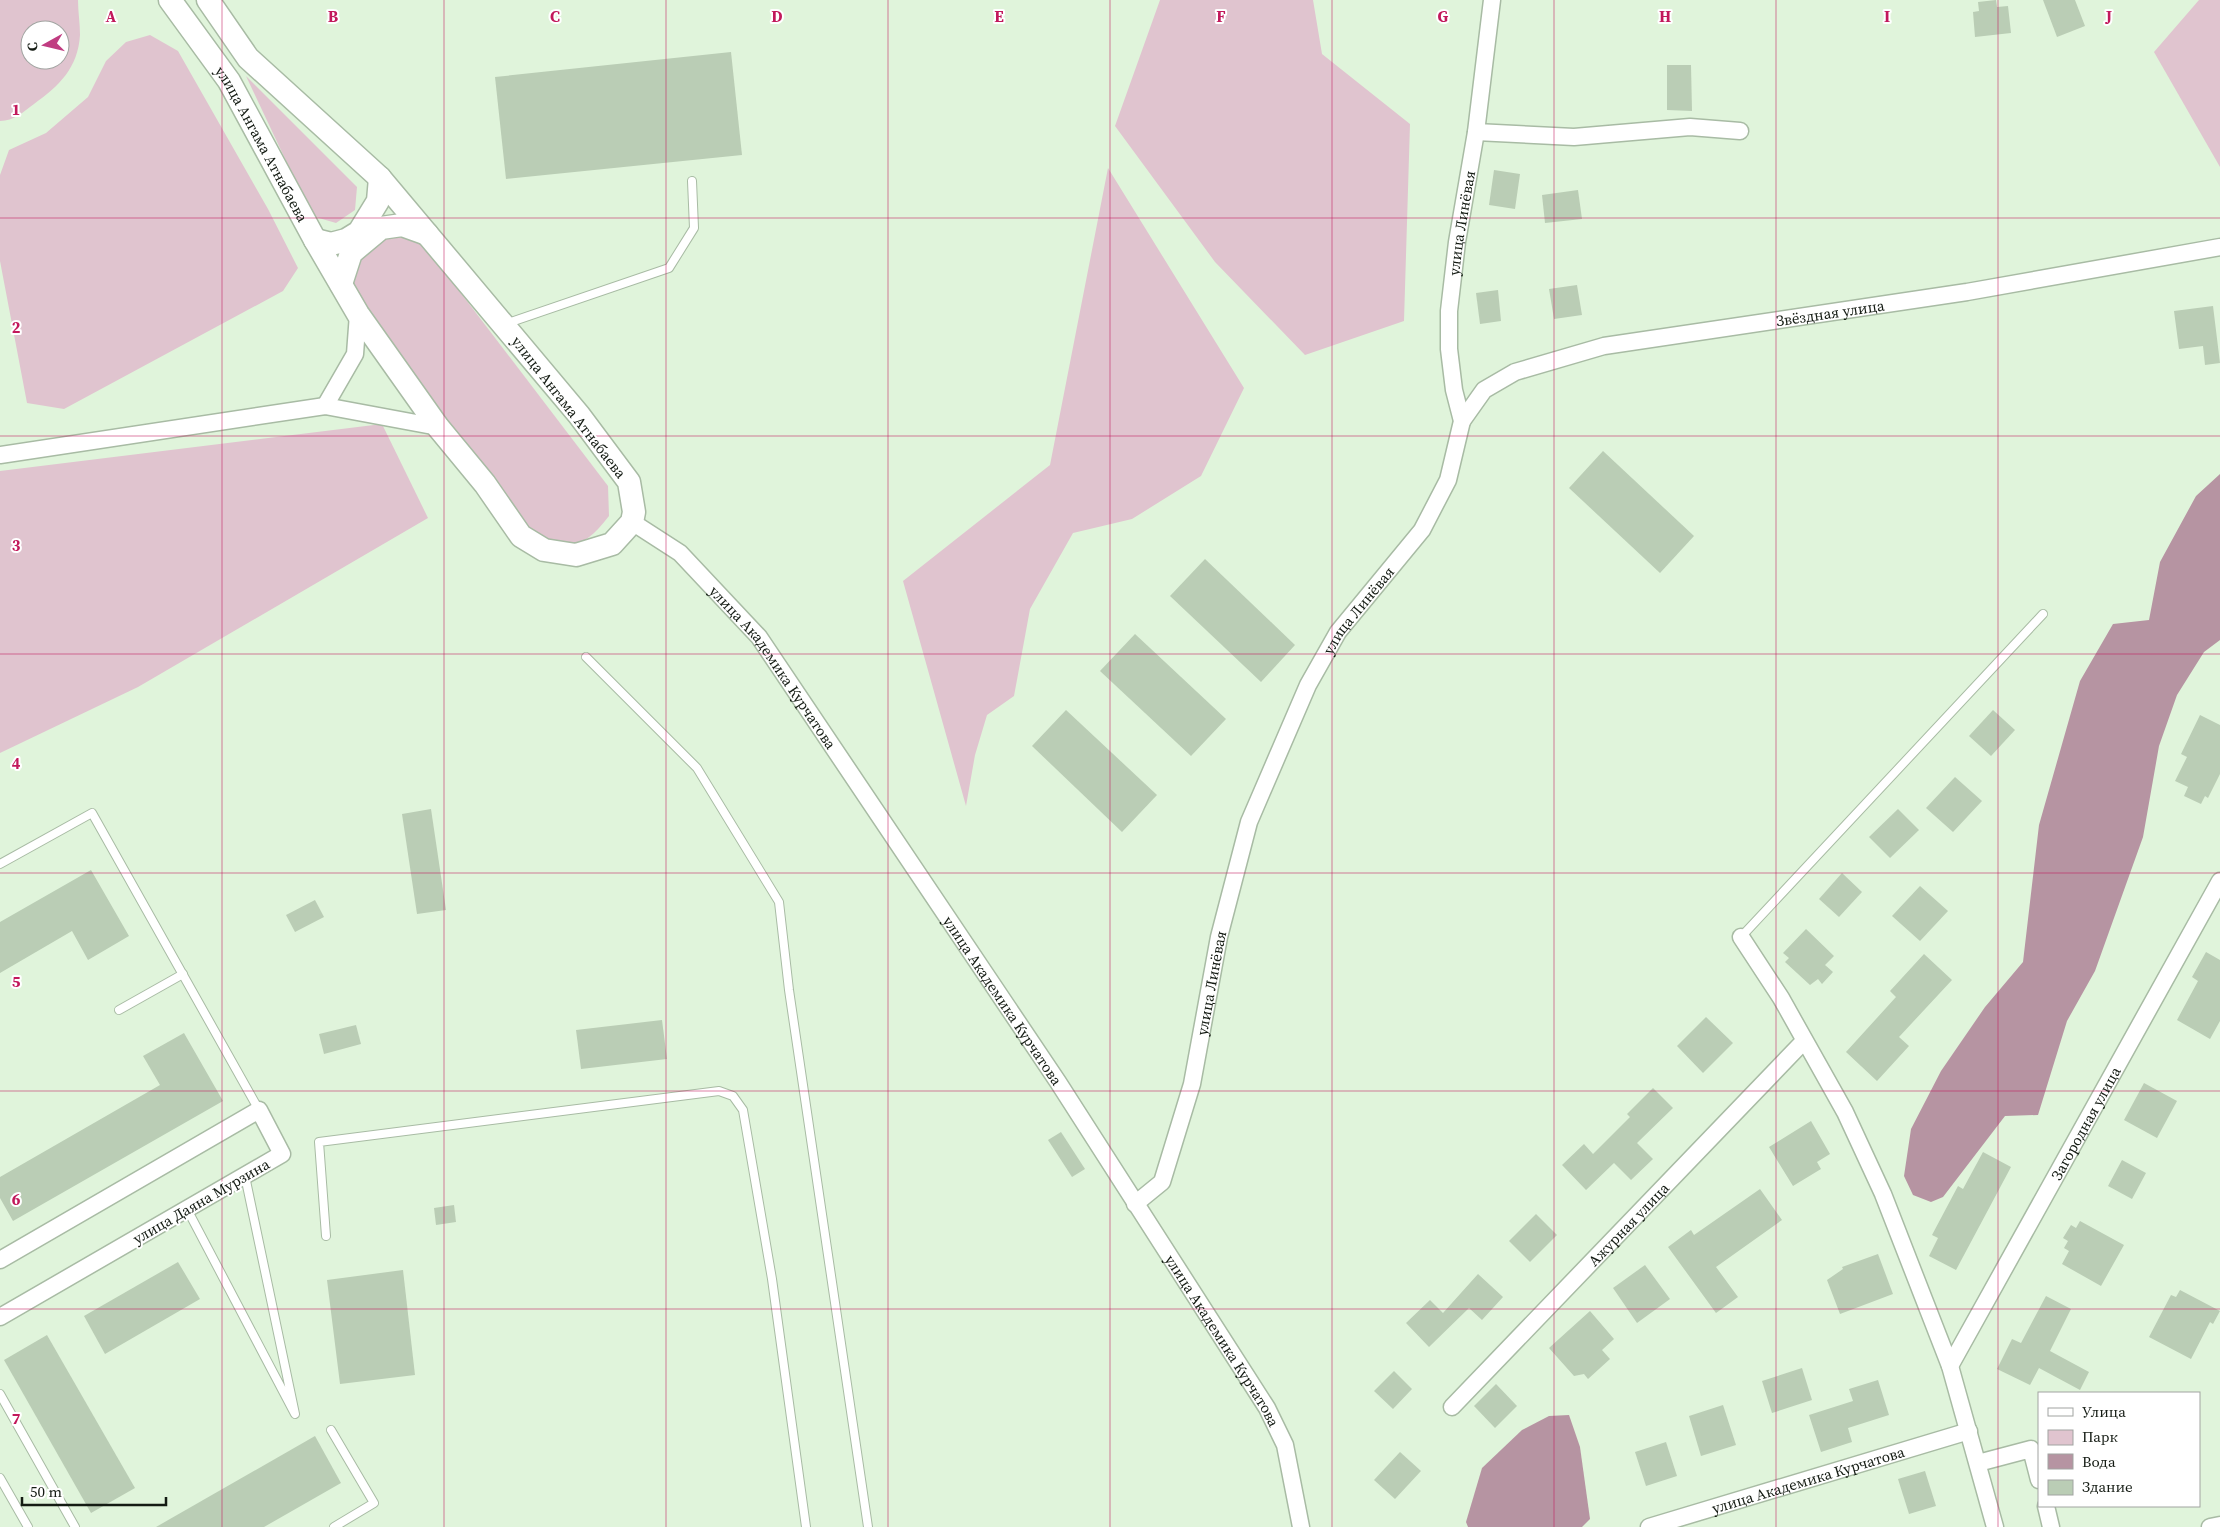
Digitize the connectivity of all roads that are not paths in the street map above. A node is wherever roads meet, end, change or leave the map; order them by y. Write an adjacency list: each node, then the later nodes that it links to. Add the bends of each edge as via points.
1 (170, 0): 9 (street, улица Ангама Атнабаева, via 229,81)
2 (208, 0): 6 (street, улица Ангама Атнабаева, via 248,58)
3 (1492, 0): 5 (street, улица Линёвая)
4 (1740, 131): 5 (street, via 1690,126 1574,137)
5 (1476, 132): 15 (street, улица Линёвая, via 1449,311 1449,349)
6 (380, 178): 8 (street, улица Ангама Атнабаева); 9 (street, via 378,202 359,232 331,244)
7 (692, 181): 13 (lane, via 694,228 669,268)
8 (427, 234): 11 (street, via 402,225 380,228 351,253); 13 (street, улица Ангама Атнабаева)
9 (315, 240): 11 (street, улица Ангама Атнабаева)
10 (2220, 247): 15 (street, Звёздная улица, via 1967,292 1604,346 1515,372 1484,390)
11 (341, 284): 12 (street, улица Ангама Атнабаева)
12 (358, 314): 14 (street, via 355,354); 16 (street, улица Ангама Атнабаева)
13 (504, 325): 18 (street, улица Ангама Атнабаева, via 579,415 629,482 634,512)
14 (325, 406): 16 (street); 17 (street)
15 (1462, 421): 29 (street, улица Линёвая, via 1448,480 1422,530 1338,632 1308,685 1249,822 1219,937 1192,1084 1162,1182)
16 (438, 427): 18 (street, улица Ангама Атнабаева, via 521,536 544,550 576,555 612,544)
17 (0, 455)
18 (632, 522): 29 (street, улица Академика Курчатова, via 680,554 759,637 1058,1082)
19 (2043, 614): 23 (lane)
20 (586, 657): 48 (lane, via 697,768 779,902 789,990)
21 (0, 864): 24 (lane, via 92,813)
22 (2220, 881): 34 (street, Загородная улица)
23 (1741, 937): 26 (street)
24 (183, 974): 25 (lane); 27 (lane)
25 (120, 1010)
26 (1804, 1040): 34 (street, via 1884,1194); 36 (street, Ажурная улица)
27 (259, 1110): 28 (street, улица Даяна Мурзина, via 282,1154); 32 (street)
28 (245, 1176): 30 (street, улица Даяна Мурзина); 30 (lane, via 295,1414)
29 (1135, 1204): 49 (street, улица Академика Курчатова, via 1267,1408 1285,1445)
30 (187, 1209): 33 (street, улица Даяна Мурзина)
31 (326, 1236): 47 (lane, via 319,1142 719,1091 732,1096 743,1110 772,1279)
32 (0, 1260)
33 (0, 1317)
34 (1950, 1366): 38 (street)
35 (0, 1394): 45 (lane)
36 (1452, 1407)
37 (331, 1430): 46 (lane, via 374,1503)
38 (1969, 1431): 39 (street); 50 (street, улица Академика Курчатова)
39 (1978, 1463): 40 (street, via 2031,1449); 51 (street)
40 (2038, 1476)
41 (0, 1478): 44 (lane)
42 (2046, 1507): 52 (street)
43 (2220, 1525): 53 (street)
44 (28, 1527)
45 (75, 1527)
46 (334, 1527)
47 (806, 1527)
48 (868, 1527)
49 (1301, 1527)
50 (1649, 1527)
51 (1995, 1527)
52 (2051, 1527)
53 (2210, 1527)

